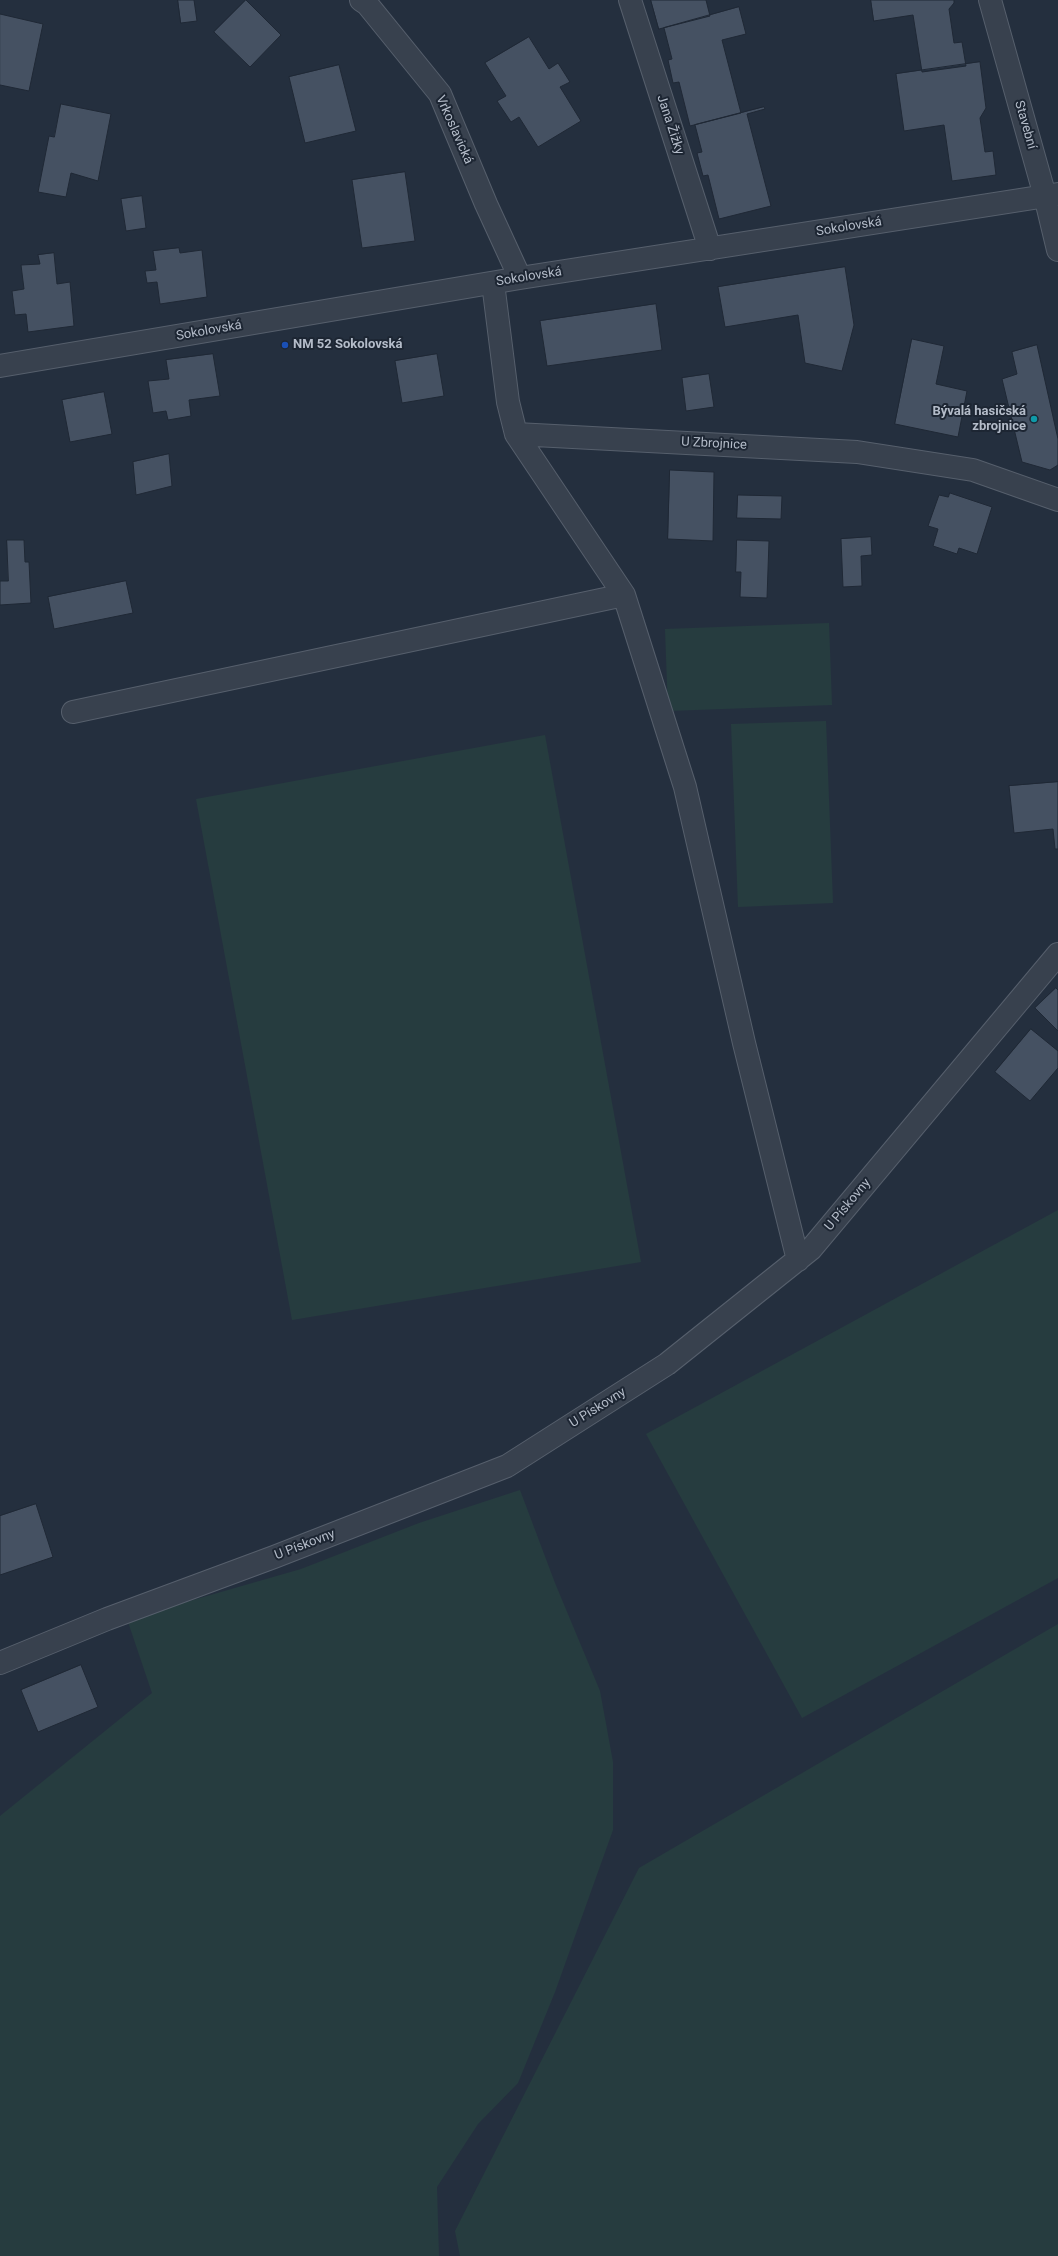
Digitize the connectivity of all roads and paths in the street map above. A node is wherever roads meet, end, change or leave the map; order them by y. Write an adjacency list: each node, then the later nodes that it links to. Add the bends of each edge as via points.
1 (361, 0): 7 (street, Vrkoslavická, via 367,4 440,94)
2 (630, 0): 5 (street, Jana Žižky)
3 (990, 0): 4 (street, Stavební)
4 (1052, 195): 5 (street, Sokolovská); 6 (street, Stavební)
5 (710, 249): 7 (street, Sokolovská)
6 (1058, 250)
7 (520, 278): 8 (street, Sokolovská)
8 (493, 283): 9 (street, Sokolovská); 10 (street, via 508,402)
9 (0, 366)
10 (516, 434): 11 (street, U Zbrojnice, via 856,452 973,470); 12 (street)
11 (1058, 500)
12 (624, 595): 13 (street); 15 (street, via 685,787 744,1043)
13 (73, 712)
14 (1058, 954): 15 (street, U Pískovny, via 812,1249)
15 (798, 1260): 16 (street, U Pískovny, via 667,1364 507,1466 107,1619)
16 (0, 1663)

